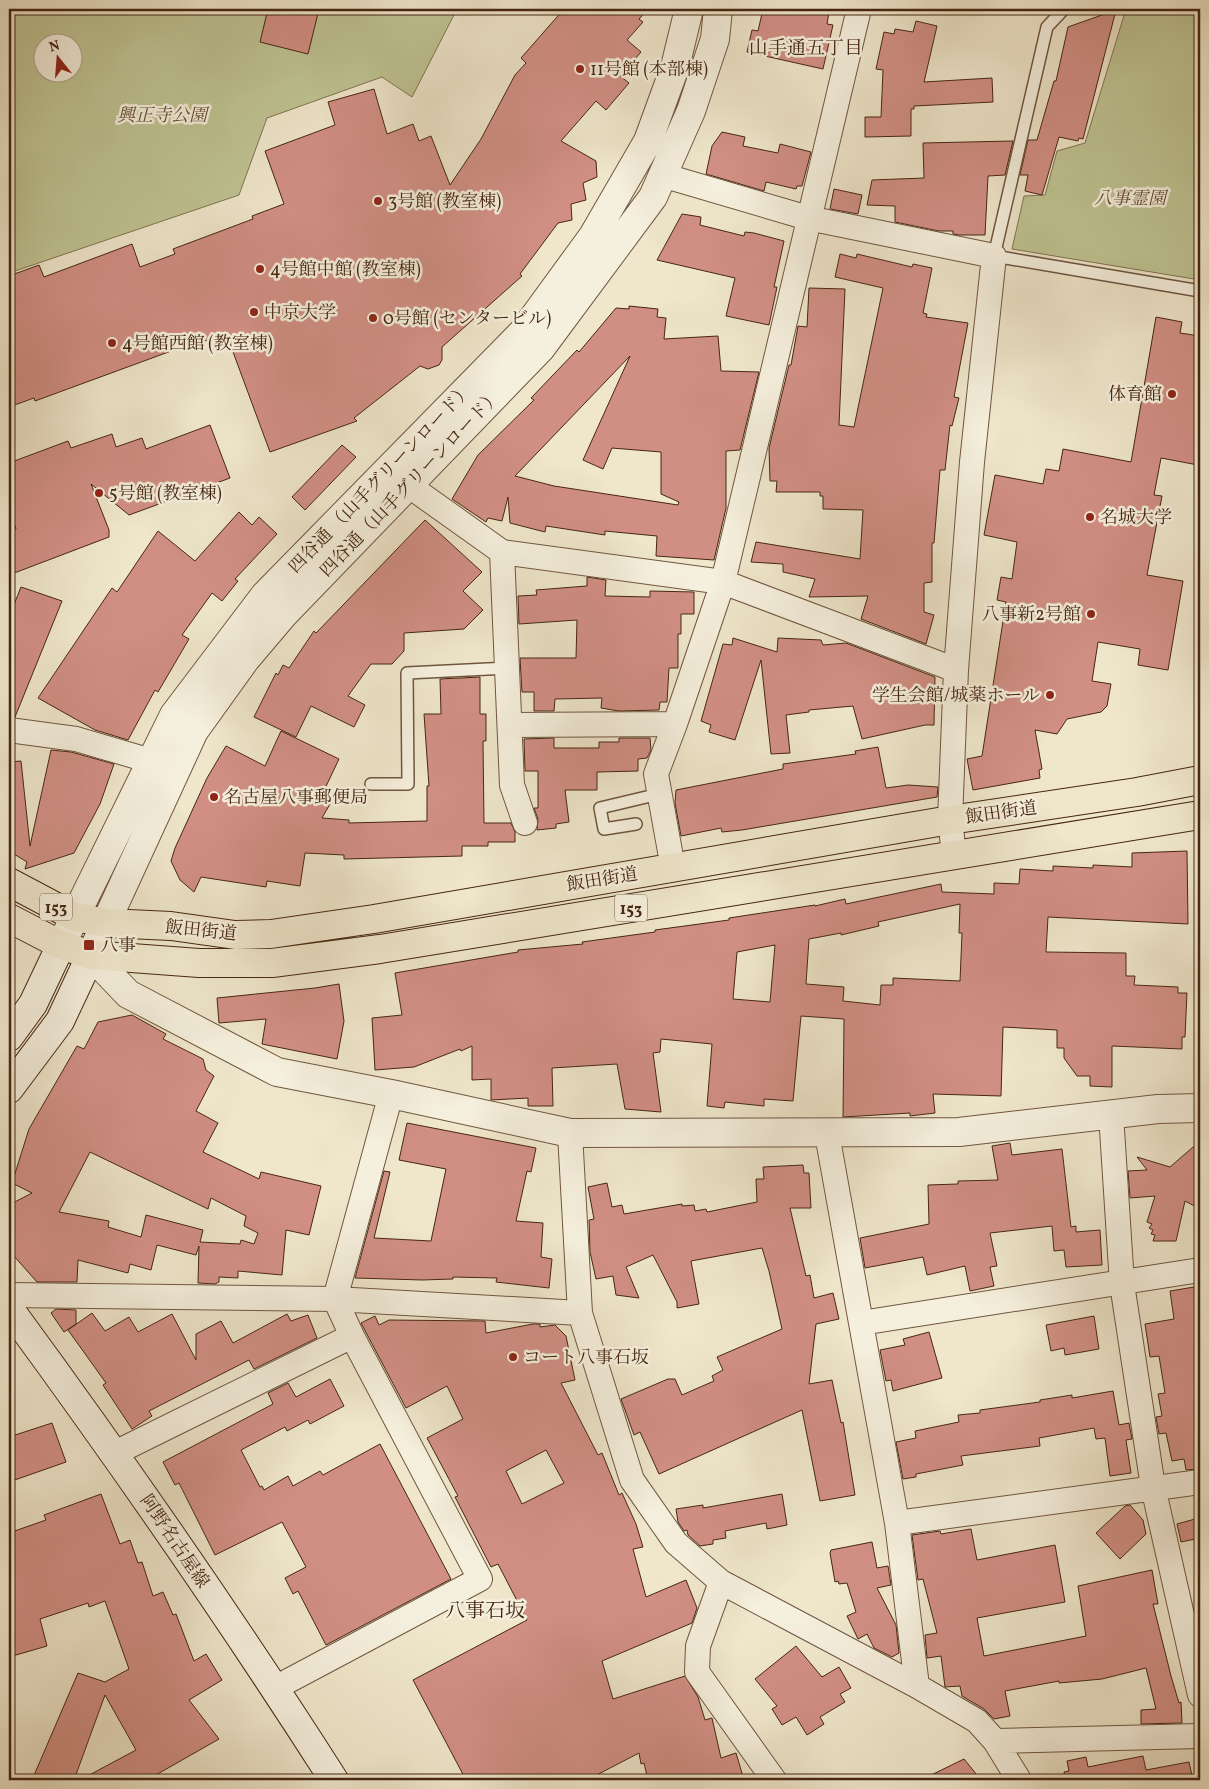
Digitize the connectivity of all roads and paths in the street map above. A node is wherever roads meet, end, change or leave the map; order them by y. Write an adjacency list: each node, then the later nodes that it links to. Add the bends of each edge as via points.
1 (689, 9): 17 (street, 四谷通 （山手グリーンロード）, via 675,67 648,141 593,236 523,332 265,595 174,715)
2 (718, 9): 5 (street, 四谷通（山手グリーンロード）, via 715,39 691,111)
3 (859, 9): 6 (street)
4 (1064, 9): 7 (lane, via 1047,27)
5 (662, 176): 6 (street); 9 (street, 四谷通（山手グリーンロード）, via 653,197 541,348)
6 (808, 218): 7 (street); 11 (street)
7 (994, 256): 8 (lane); 13 (street, via 972,462)
8 (1200, 291)
9 (408, 485): 10 (street); 30 (street, 四谷通（山手グリーンロード）, via 284,614 245,660 194,731)
10 (502, 552): 11 (street); 12 (street)
11 (723, 582): 13 (street); 14 (street)
12 (508, 668): 15 (street); 19 (lane, via 407,673 408,784)
13 (956, 670): 22 (street)
14 (674, 724): 15 (street); 20 (street, via 656,774)
15 (511, 725): 23 (street, via 512,785)
16 (9, 730): 17 (street, via 76,739)
17 (151, 762): 28 (street, 四谷通 （山手グリーンロード）)
18 (1200, 780): 22 (highway, 飯田街道 / 153)
19 (371, 784)
20 (660, 794): 24 (lane, via 600,808 604,829); 26 (street)
21 (1200, 815): 25 (highway, 飯田街道 / 153)
22 (950, 820): 25 (street); 26 (highway, 飯田街道 / 153)
23 (525, 823)
24 (636, 824)
25 (954, 854): 32 (highway, 飯田街道 / 153, via 380,949 272,963 199,963)
26 (673, 868): 30 (highway, 飯田街道 / 153, via 271,934 235,935)
27 (9, 882): 28 (highway, 飯田街道 / 153)
28 (74, 917): 30 (highway, 飯田街道 / 153); 31 (street, 四谷通 （山手グリーンロード）)
29 (9, 918): 31 (highway, 飯田街道 / 153)
30 (107, 922): 32 (street, 四谷通（山手グリーンロード）)
31 (61, 945): 32 (highway, 飯田街道 / 153); 33 (street, via 33,1004)
32 (91, 955): 34 (street, via 60,1021); 35 (street, via 128,994 277,1072)
33 (9, 1037)
34 (9, 1089)
35 (391, 1094): 38 (street); 43 (street)
36 (1200, 1108): 37 (street)
37 (1112, 1114): 39 (street, via 959,1132); 41 (street)
38 (570, 1134): 39 (street); 45 (street)
39 (827, 1134): 46 (street)
40 (1200, 1270): 41 (street)
41 (1122, 1284): 46 (street); 50 (street)
42 (9, 1296): 43 (street)
43 (335, 1299): 45 (street); 47 (street)
44 (9, 1308): 48 (street, 阿野名古屋線)
45 (580, 1313): 52 (street, via 632,1480 676,1543)
46 (861, 1323): 51 (street)
47 (352, 1336): 48 (street); 54 (street, via 480,1579)
48 (115, 1453): 54 (street, 阿野名古屋線)
49 (1200, 1482): 50 (street)
50 (1153, 1487): 51 (street); 55 (street)
51 (897, 1523): 53 (street)
52 (721, 1582): 53 (street); 59 (street, via 698,1646 696,1672)
53 (917, 1686): 57 (street, via 977,1722)
54 (275, 1688): 58 (street, 阿野名古屋線)
55 (1200, 1695)
56 (1200, 1736): 57 (street)
57 (995, 1740): 60 (street)
58 (334, 1780)
59 (774, 1780)
60 (1018, 1780)

